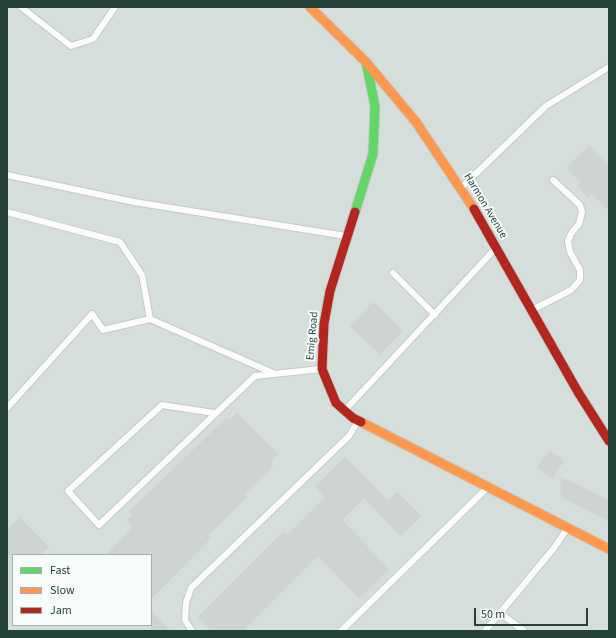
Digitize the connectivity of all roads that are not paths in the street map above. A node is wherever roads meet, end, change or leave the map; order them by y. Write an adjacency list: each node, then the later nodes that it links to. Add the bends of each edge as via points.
1 (21, 7): 2 (lane, via 71,46 93,39)
2 (115, 7)
3 (310, 7): 4 (street, Harmon Avenue)
4 (366, 62): 8 (street, Harmon Avenue, via 416,122); 10 (street, Emig Road, via 375,106 373,154)
5 (609, 67): 8 (lane, via 546,106)
6 (7, 175): 10 (lane, via 134,202)
7 (553, 180): 13 (lane, via 580,205 582,212 579,224 568,241 570,252 580,270 580,280 571,290)
8 (461, 188): 11 (street, Harmon Avenue)
9 (7, 212): 15 (lane, via 120,242 142,275)
10 (348, 236): 16 (street, Emig Road, via 330,291 324,324)
11 (496, 248): 13 (street, Harmon Avenue); 14 (lane)
12 (393, 273): 14 (lane)
13 (532, 310): 22 (street, Harmon Avenue)
14 (435, 314): 19 (lane)
15 (150, 319): 17 (lane); 18 (lane, via 103,330 92,314)
16 (322, 369): 17 (lane); 19 (street, Emig Road, via 336,403)
17 (275, 374): 20 (lane, via 255,376)
18 (7, 408)
19 (345, 410): 21 (street, Emig Road)
20 (214, 414): 20 (lane, via 162,405 68,491 100,525)
21 (359, 421): 23 (street, Emig Road); 27 (lane, via 349,436 191,588 186,603 185,620)
22 (609, 441)
23 (487, 488): 24 (street, Emig Road); 28 (lane)
24 (568, 529): 25 (street, Emig Road); 26 (lane)
25 (609, 549)
26 (500, 613): 29 (lane); 30 (lane)
27 (192, 631)
28 (341, 631)
29 (486, 631)
30 (524, 631)

